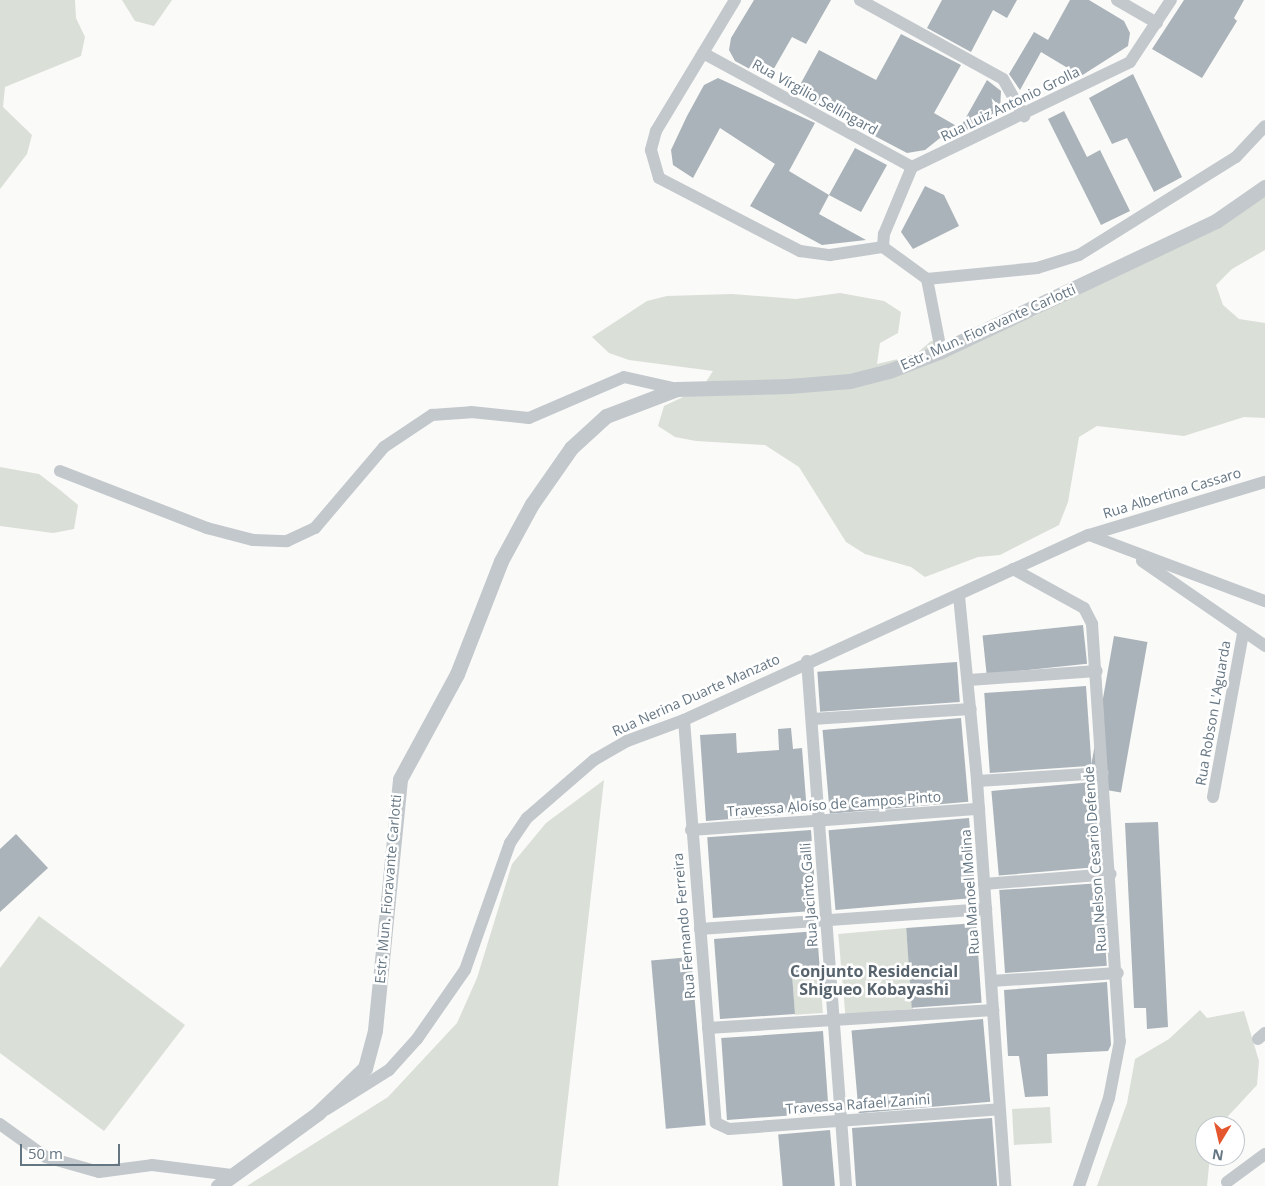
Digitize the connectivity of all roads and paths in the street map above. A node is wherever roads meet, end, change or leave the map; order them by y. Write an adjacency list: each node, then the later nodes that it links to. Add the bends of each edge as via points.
1 (735, 0): 6 (street)
2 (860, 0): 7 (street, via 1003,79)
3 (1117, 0): 5 (street)
4 (1171, 0): 5 (street, Rua Luiz Antonio Grolla)
5 (1158, 23): 7 (street, Rua Luiz Antonio Grolla, via 1130,62)
6 (703, 53): 9 (street, Rua Vírgilio Sellingard); 11 (street, via 656,131 651,150 659,178 800,251 830,254)
7 (1024, 116): 9 (street, Rua Luiz Antonio Grolla)
8 (1265, 126): 12 (street, via 1236,157 1079,255 1037,268)
9 (912, 168): 11 (street, via 884,234)
10 (1265, 187): 13 (street, Estr. Mun. Fioravante Carlotti, via 1216,221)
11 (883, 247): 12 (street)
12 (927, 279): 13 (street)
13 (941, 351): 14 (street, Estr. Mun. Fioravante Carlotti, via 850,381)
14 (677, 389): 15 (street, via 624,377 528,418 461,412 432,414 384,447 315,528 287,541 253,540 207,528); 47 (street, Estr. Mun. Fioravante Carlotti, via 606,416 571,448 532,504 501,561 457,674 396,794 371,1053 353,1084)
15 (60, 471)
16 (1265, 482): 17 (street, Rua Albertina Cassaro)
17 (1088, 535): 18 (street); 19 (street, Rua Nerina Duarte Manzato)
18 (1135, 555): 21 (street); 22 (street)
19 (1012, 569): 20 (street, Rua Nerina Duarte Manzato); 25 (street, Rua Nelson Cesario Defende, via 1084,608 1091,618)
20 (959, 596): 24 (street, Rua Nerina Duarte Manzato); 26 (street, Rua Manoel Molina)
21 (1265, 601)
22 (1243, 634): 23 (street); 32 (street, Rua Robson L'Aguarda)
23 (1265, 646)
24 (807, 661): 28 (street, Rua Jacinto Galli); 29 (street, Rua Nerina Duarte Manzato)
25 (1097, 670): 26 (street); 30 (street, Rua Nelson Cesario Defende)
26 (969, 680): 27 (street, Rua Manoel Molina)
27 (971, 709): 28 (street); 31 (street, Rua Manoel Molina)
28 (812, 719): 34 (street, Rua Jacinto Galli)
29 (684, 720): 35 (street, Rua Fernando Ferreira); 47 (street, Rua Nerina Duarte Manzato, via 627,741 594,760 527,818 510,843 476,947 448,996 389,1070)
30 (1104, 772): 31 (street); 36 (street, Rua Nelson Cesario Defende)
31 (977, 781): 33 (street, Rua Manoel Molina)
32 (1213, 797)
33 (979, 809): 34 (street, Travessa Aloíso de Campos Pinto); 37 (street, Rua Manoel Molina)
34 (819, 819): 35 (street, Travessa Aloíso de Campos Pinto); 39 (street, Rua Jacinto Galli)
35 (691, 830): 40 (street, Rua Fernando Ferreira)
36 (1111, 874): 37 (street); 41 (street, Rua Nelson Cesario Defende)
37 (984, 884): 38 (street, Rua Manoel Molina)
38 (986, 908): 39 (street); 42 (street, Rua Manoel Molina)
39 (825, 921): 40 (street); 44 (street, Rua Jacinto Galli)
40 (700, 929): 45 (street, Rua Fernando Ferreira)
41 (1118, 973): 42 (street); 57 (street, Rua Nelson Cesario Defende, via 1118,1062)
42 (991, 981): 43 (street, Rua Manoel Molina)
43 (993, 1010): 44 (street); 46 (street, Rua Manoel Molina)
44 (834, 1020): 45 (street); 48 (street, Rua Jacinto Galli)
45 (708, 1028): 50 (street, Rua Fernando Ferreira, via 713,1115)
46 (999, 1108): 48 (street, Travessa Rafael Zanini); 56 (street, Rua Manoel Molina)
47 (318, 1113): 52 (street, Estr. Mun. Fioravante Carlotti)
48 (842, 1119): 50 (street, Travessa Rafael Zanini); 55 (street, Rua Jacinto Galli)
49 (0, 1124): 52 (street, via 46,1157 99,1172 152,1165)
50 (720, 1127)
51 (1265, 1154): 53 (street)
52 (231, 1175): 54 (street, Estr. Mun. Fioravante Carlotti)
53 (1228, 1182)
54 (218, 1186)
55 (846, 1186)
56 (1005, 1186)
57 (1079, 1186)

